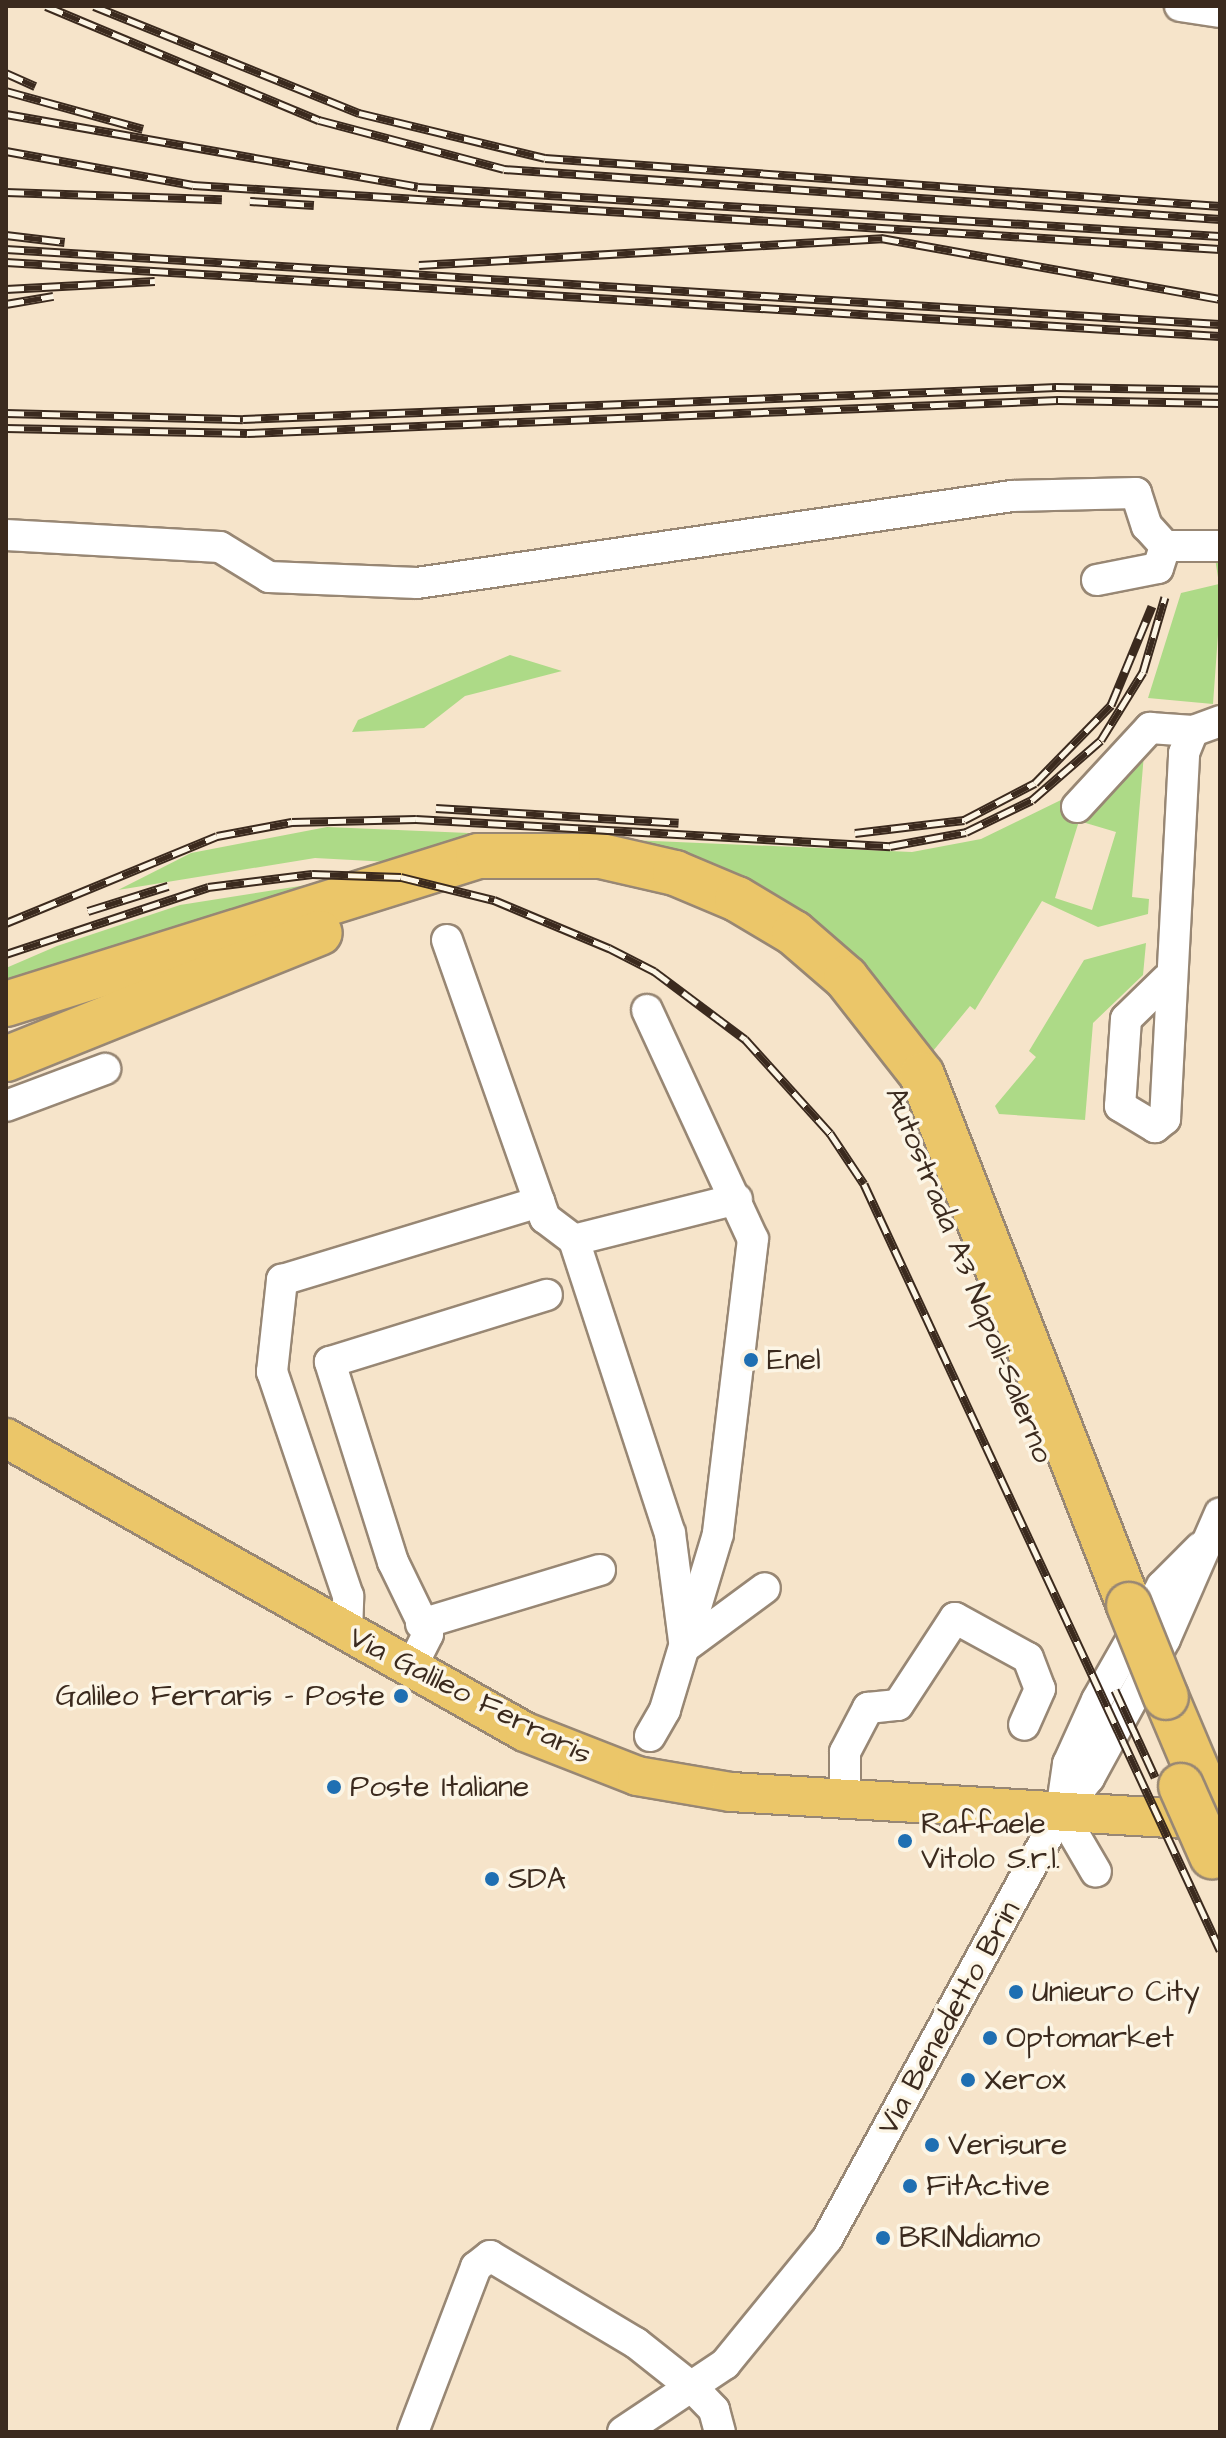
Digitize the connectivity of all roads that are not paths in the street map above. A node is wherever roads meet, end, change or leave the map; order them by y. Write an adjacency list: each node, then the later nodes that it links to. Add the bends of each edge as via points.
1 (1180, 6): 2 (street)
2 (1220, 12)
3 (6, 535): 4 (street, via 220,547 269,577 417,583 1012,496 1136,493 1147,526)
4 (1165, 546): 5 (street); 6 (street, via 1158,568)
5 (1220, 546)
6 (1097, 580)
7 (1206, 726): 8 (street, via 1150,728); 11 (street, via 1184,753)
8 (1077, 807)
9 (447, 940): 19 (street)
10 (244, 946): 12 (highway); 14 (highway); 15 (highway); 34 (highway, Autostrada A3 Napoli-Salerno, via 417,898 538,880 664,899 780,958 856,1030 911,1115)
11 (1167, 979)
12 (6, 1004)
13 (647, 1010): 18 (street)
14 (6, 1032)
15 (6, 1059)
16 (105, 1069): 17 (street)
17 (6, 1106)
18 (737, 1199): 20 (street); 28 (street, via 753,1239 746,1302 718,1534)
19 (539, 1202): 20 (street, via 545,1218); 27 (street, via 282,1280 272,1372 348,1596)
20 (574, 1240): 28 (street, via 670,1533)
21 (547, 1295): 26 (street, via 330,1362 393,1562)
22 (6, 1438): 27 (main road, Via Galileo Ferraris)
23 (1220, 1513): 33 (street, Via Benedetto Brin, via 1200,1548 1162,1586 1097,1700 1068,1764)
24 (600, 1570): 26 (street)
25 (765, 1588): 28 (street)
26 (421, 1624): 29 (street, via 428,1634)
27 (347, 1633): 29 (main road, Via Galileo Ferraris)
28 (685, 1647): 31 (street)
29 (410, 1670): 31 (main road, Via Galileo Ferraris, via 562,1750)
30 (1024, 1725): 32 (street, via 1040,1689 1028,1658 955,1618 898,1705 868,1708 845,1752)
31 (637, 1776): 32 (main road, Via Galileo Ferraris)
32 (845, 1799): 33 (main road, Via Galileo Ferraris)
33 (1061, 1812): 34 (main road, Via Galileo Ferraris); 35 (street); 36 (street, Via Benedetto Brin, via 827,2239 760,2328)
34 (1209, 1824)
35 (1096, 1872)
36 (694, 2389): 37 (street, via 636,2343 486,2257); 38 (street, Via Benedetto Brin); 39 (street, via 714,2410)
37 (413, 2432)
38 (623, 2432)
39 (720, 2432)

